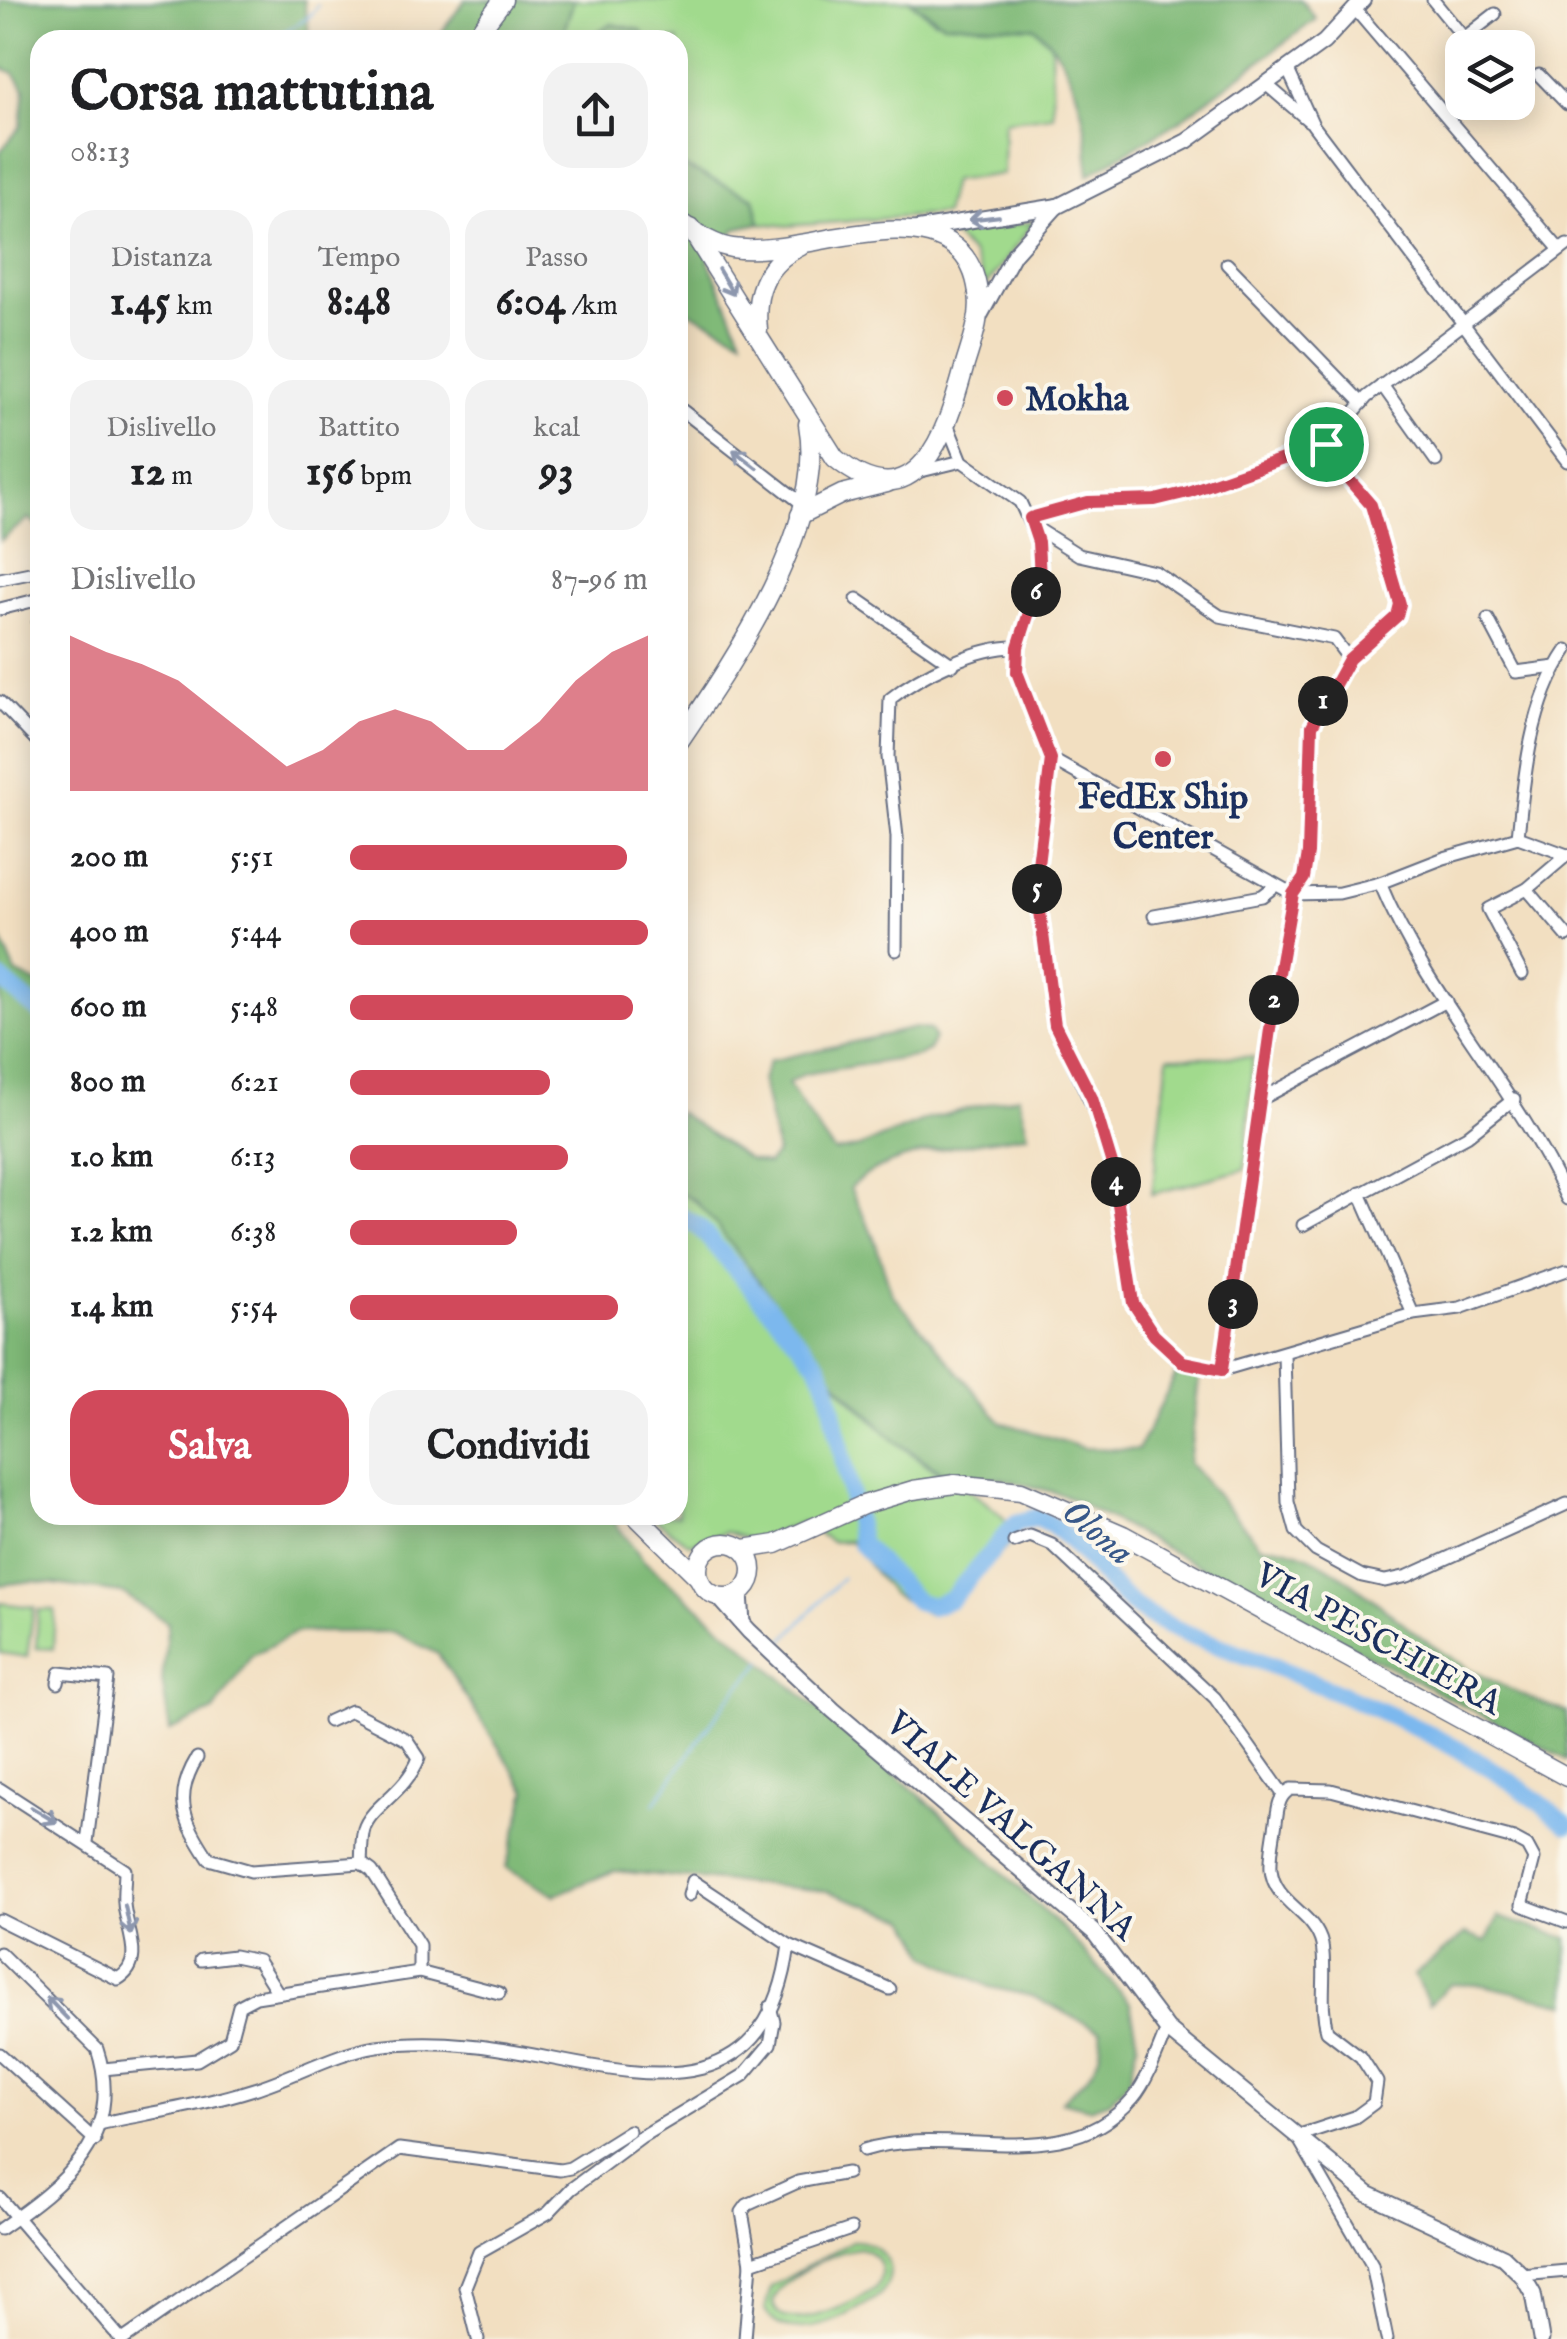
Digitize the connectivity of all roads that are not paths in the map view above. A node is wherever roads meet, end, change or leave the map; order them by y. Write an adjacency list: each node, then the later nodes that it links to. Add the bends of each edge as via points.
1 (503, 0): 5 (main road)
2 (1433, 0): 4 (street, via 1464,38)
3 (1358, 4): 6 (street); 16 (street)
4 (1495, 14)
5 (480, 30)
6 (1288, 70): 8 (street); 10 (street)
7 (1539, 76): 9 (street)
8 (1268, 85): 10 (street); 11 (street, via 1200,134)
9 (1567, 104)
10 (1313, 125): 19 (street)
11 (1058, 206): 14 (street, one-way to 14); 18 (street, via 1014,254)
12 (688, 226): 15 (main road, via 733,248)
13 (688, 230): 20 (main road, one-way to 20)
14 (910, 230): 15 (main road); 18 (main road, via 943,239 962,253 979,296)
15 (811, 242): 20 (main road, via 765,276 756,310)
16 (1564, 248): 19 (street)
17 (1227, 264): 22 (street)
18 (977, 322): 25 (main road)
19 (1461, 323): 21 (street); 29 (street)
20 (759, 337): 23 (main road)
21 (1382, 386): 22 (street); 28 (street)
22 (1362, 403): 26 (street)
23 (806, 414): 30 (main road, via 847,468 876,479); 31 (main road, via 812,449)
24 (688, 415): 31 (street, one-way to 24)
25 (948, 426): 27 (street); 30 (main road, via 935,451)
26 (1326, 444): 32 (street, via 1155,500 1088,502); 41 (street, via 1371,505 1400,591 1397,616)
27 (962, 461): 30 (street); 32 (street, via 1003,487)
28 (1436, 461)
29 (1567, 461)
30 (904, 477): 31 (main road)
31 (802, 510): 45 (main road, via 754,628)
32 (1032, 522): 39 (street, via 1040,578); 41 (street, via 1079,556 1155,572 1220,616 1334,639)
33 (30, 573): 34 (street)
34 (0, 579)
35 (857, 599): 42 (street)
36 (30, 602): 37 (street)
37 (0, 609)
38 (1488, 618): 43 (street, via 1516,672)
39 (1018, 647): 42 (street, via 1000,646); 47 (street, via 1017,672)
40 (1567, 650): 43 (street)
41 (1349, 659): 53 (street, via 1312,726 1308,853)
42 (952, 665): 56 (street, via 890,699)
43 (1556, 666): 48 (street, via 1530,744)
44 (0, 702): 46 (street)
45 (688, 728)
46 (30, 734)
47 (1051, 759): 51 (street); 67 (street, via 1036,881 1055,1025 1092,1098 1112,1164 1133,1303 1183,1362)
48 (1518, 837): 49 (street); 50 (street)
49 (1567, 855): 52 (street)
50 (1380, 883): 53 (street); 58 (street, via 1402,936)
51 (1275, 886): 53 (street); 54 (street, via 1262,896)
52 (1527, 889): 55 (street); 57 (street, via 1488,909)
53 (1293, 894): 59 (street)
54 (1154, 916)
55 (1567, 936)
56 (896, 950)
57 (1522, 974)
58 (1446, 1001): 59 (street); 60 (street)
59 (1261, 1099): 67 (street)
60 (1516, 1103): 61 (street); 62 (street)
61 (1360, 1193): 63 (street); 65 (street)
62 (1567, 1199)
63 (1303, 1226)
64 (1567, 1270): 65 (street, via 1460,1308)
65 (1412, 1314): 66 (street)
66 (1284, 1354): 67 (street); 68 (street, via 1290,1520 1309,1547 1362,1576 1408,1576)
67 (1222, 1370)
68 (1567, 1504)
69 (644, 1525): 73 (main road)
70 (1014, 1542): 85 (street, via 1030,1536 1052,1545 1172,1655 1240,1727)
71 (776, 1544): 72 (main road); 75 (main road); 83 (main road, VIA PESCHIERA, via 898,1494 944,1485 990,1486 1066,1508)
72 (744, 1549): 74 (main road, via 722,1542); 75 (main road)
73 (671, 1552): 74 (main road); 76 (main road)
74 (702, 1554): 76 (main road)
75 (752, 1567): 77 (main road)
76 (699, 1578): 78 (main road)
77 (740, 1593): 78 (main road); 79 (main road)
78 (718, 1596): 79 (main road, VIALE VALGANNA)
79 (742, 1623): 99 (main road, VIALE VALGANNA, via 1094,1932)
80 (58, 1683): 86 (street, via 60,1673 108,1678)
81 (328, 1721): 87 (street, via 351,1712 396,1733 420,1758 402,1789 364,1828)
82 (197, 1758): 87 (street, via 185,1777 184,1820 209,1859 250,1871)
83 (1567, 1778)
84 (0, 1789): 86 (street, one-way to 86)
85 (1283, 1794): 90 (street, via 1305,1786 1330,1790 1514,1838 1534,1860 1522,1905); 104 (street, via 1273,1881 1322,1942 1327,2031 1362,2057 1377,2082 1374,2103 1355,2117)
86 (87, 1842): 89 (street, one-way to 89, via 125,1870 133,1952 125,1974 118,1979 99,1973)
87 (361, 1863): 94 (street, via 420,1945)
88 (690, 1895): 91 (street, via 693,1880)
89 (0, 1920)
90 (1567, 1922)
91 (788, 1944): 95 (street); 98 (street, via 784,1976)
92 (0, 1953): 101 (street, one-way to 92, via 96,2048)
93 (201, 1960): 96 (street, via 234,1956 258,1962)
94 (420, 1972): 96 (street); 97 (street)
95 (890, 1989)
96 (278, 1993): 101 (street, via 243,2001 230,2040 197,2060)
97 (500, 1993)
98 (770, 2006): 102 (street, via 736,2053 698,2070 640,2074 470,2045 374,2046 250,2091); 116 (street, via 770,2044 744,2075 641,2137 570,2189 548,2214 479,2252 464,2287)
99 (1167, 2029): 104 (main road, VIALE VALGANNA); 106 (street, via 1134,2098 1088,2135 1036,2145 931,2138)
100 (0, 2054): 105 (street)
101 (104, 2069): 102 (street)
102 (98, 2124): 105 (street)
103 (629, 2131): 115 (street, via 560,2170 399,2149)
104 (1297, 2136): 114 (main road, VIALE VALGANNA, via 1368,2194 1502,2257); 118 (street, via 1372,2265)
105 (95, 2140): 109 (street, via 50,2194)
106 (864, 2150)
107 (847, 2173): 112 (street, via 798,2182 748,2205 740,2224)
108 (0, 2198): 109 (street)
109 (16, 2217): 110 (street); 115 (street)
110 (0, 2228)
111 (851, 2230): 112 (street)
112 (751, 2263): 117 (street)
113 (1567, 2272): 114 (street)
114 (1522, 2275): 119 (main road)
115 (122, 2339)
116 (478, 2339)
117 (745, 2339)
118 (1387, 2339)
119 (1542, 2339)

